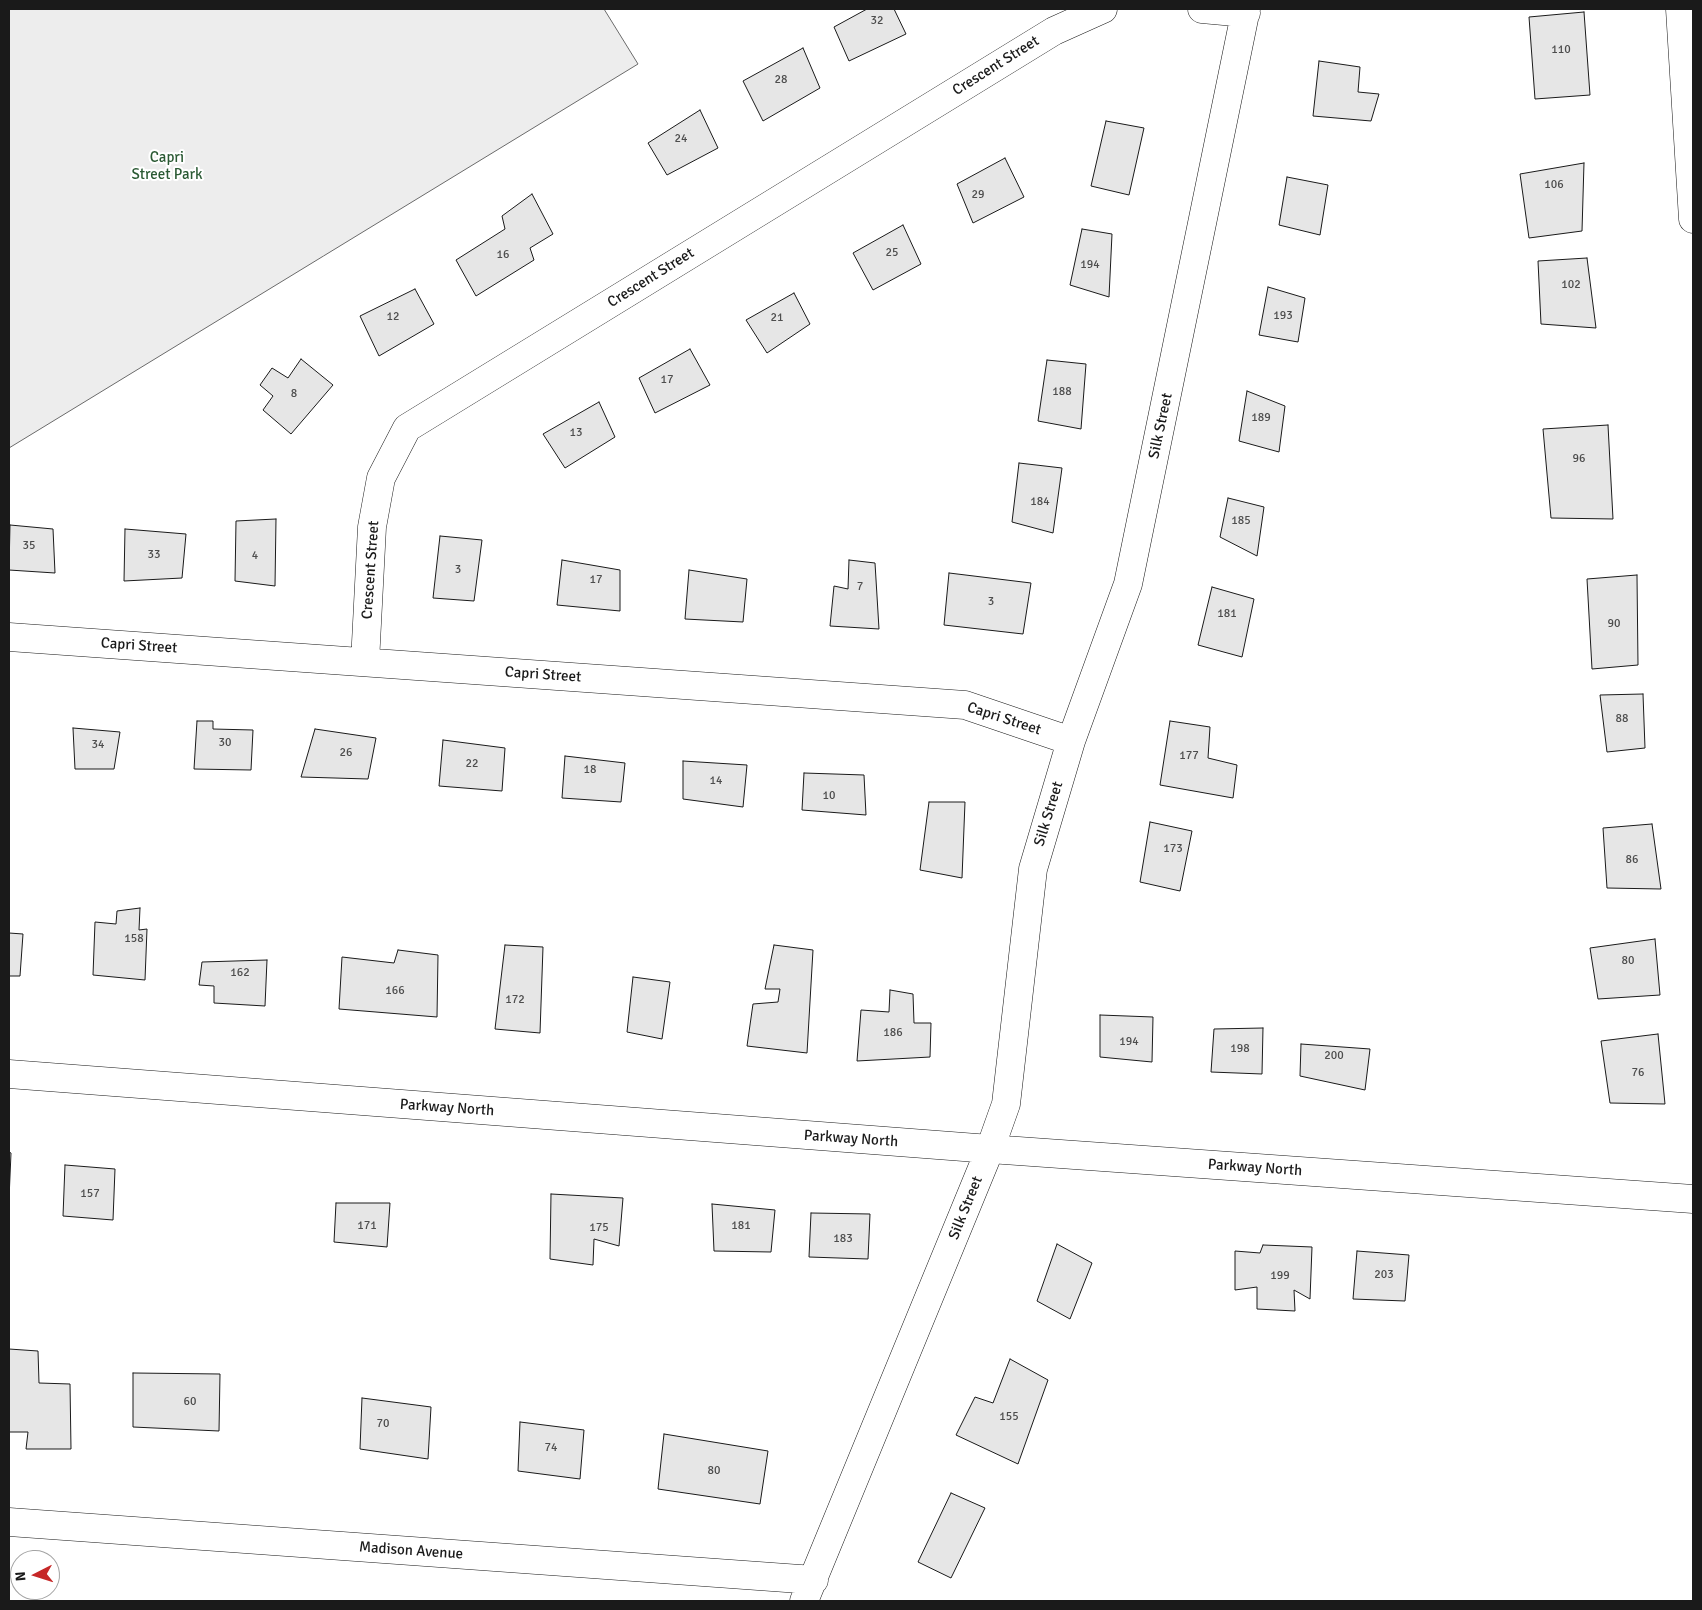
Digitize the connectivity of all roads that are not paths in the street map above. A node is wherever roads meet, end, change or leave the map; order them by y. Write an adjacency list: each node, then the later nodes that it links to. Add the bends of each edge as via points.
1 (1103, 9): 7 (street, Crescent Street, via 1054,31 407,428 381,478 374,517)
2 (1202, 9): 4 (street)
3 (1680, 9): 5 (street)
4 (1246, 11): 8 (street, Silk Street, via 1128,584)
5 (1693, 219)
6 (9, 637): 7 (street, Capri Street)
7 (365, 662): 8 (street, Capri Street, via 965,705)
8 (1071, 741): 10 (street, Silk Street, via 1033,869 1006,1104)
9 (9, 1074): 10 (street, Parkway North)
10 (990, 1149): 11 (street, Parkway North); 13 (street, Silk Street)
11 (1693, 1199)
12 (9, 1522): 13 (street, Madison Avenue)
13 (809, 1591)

